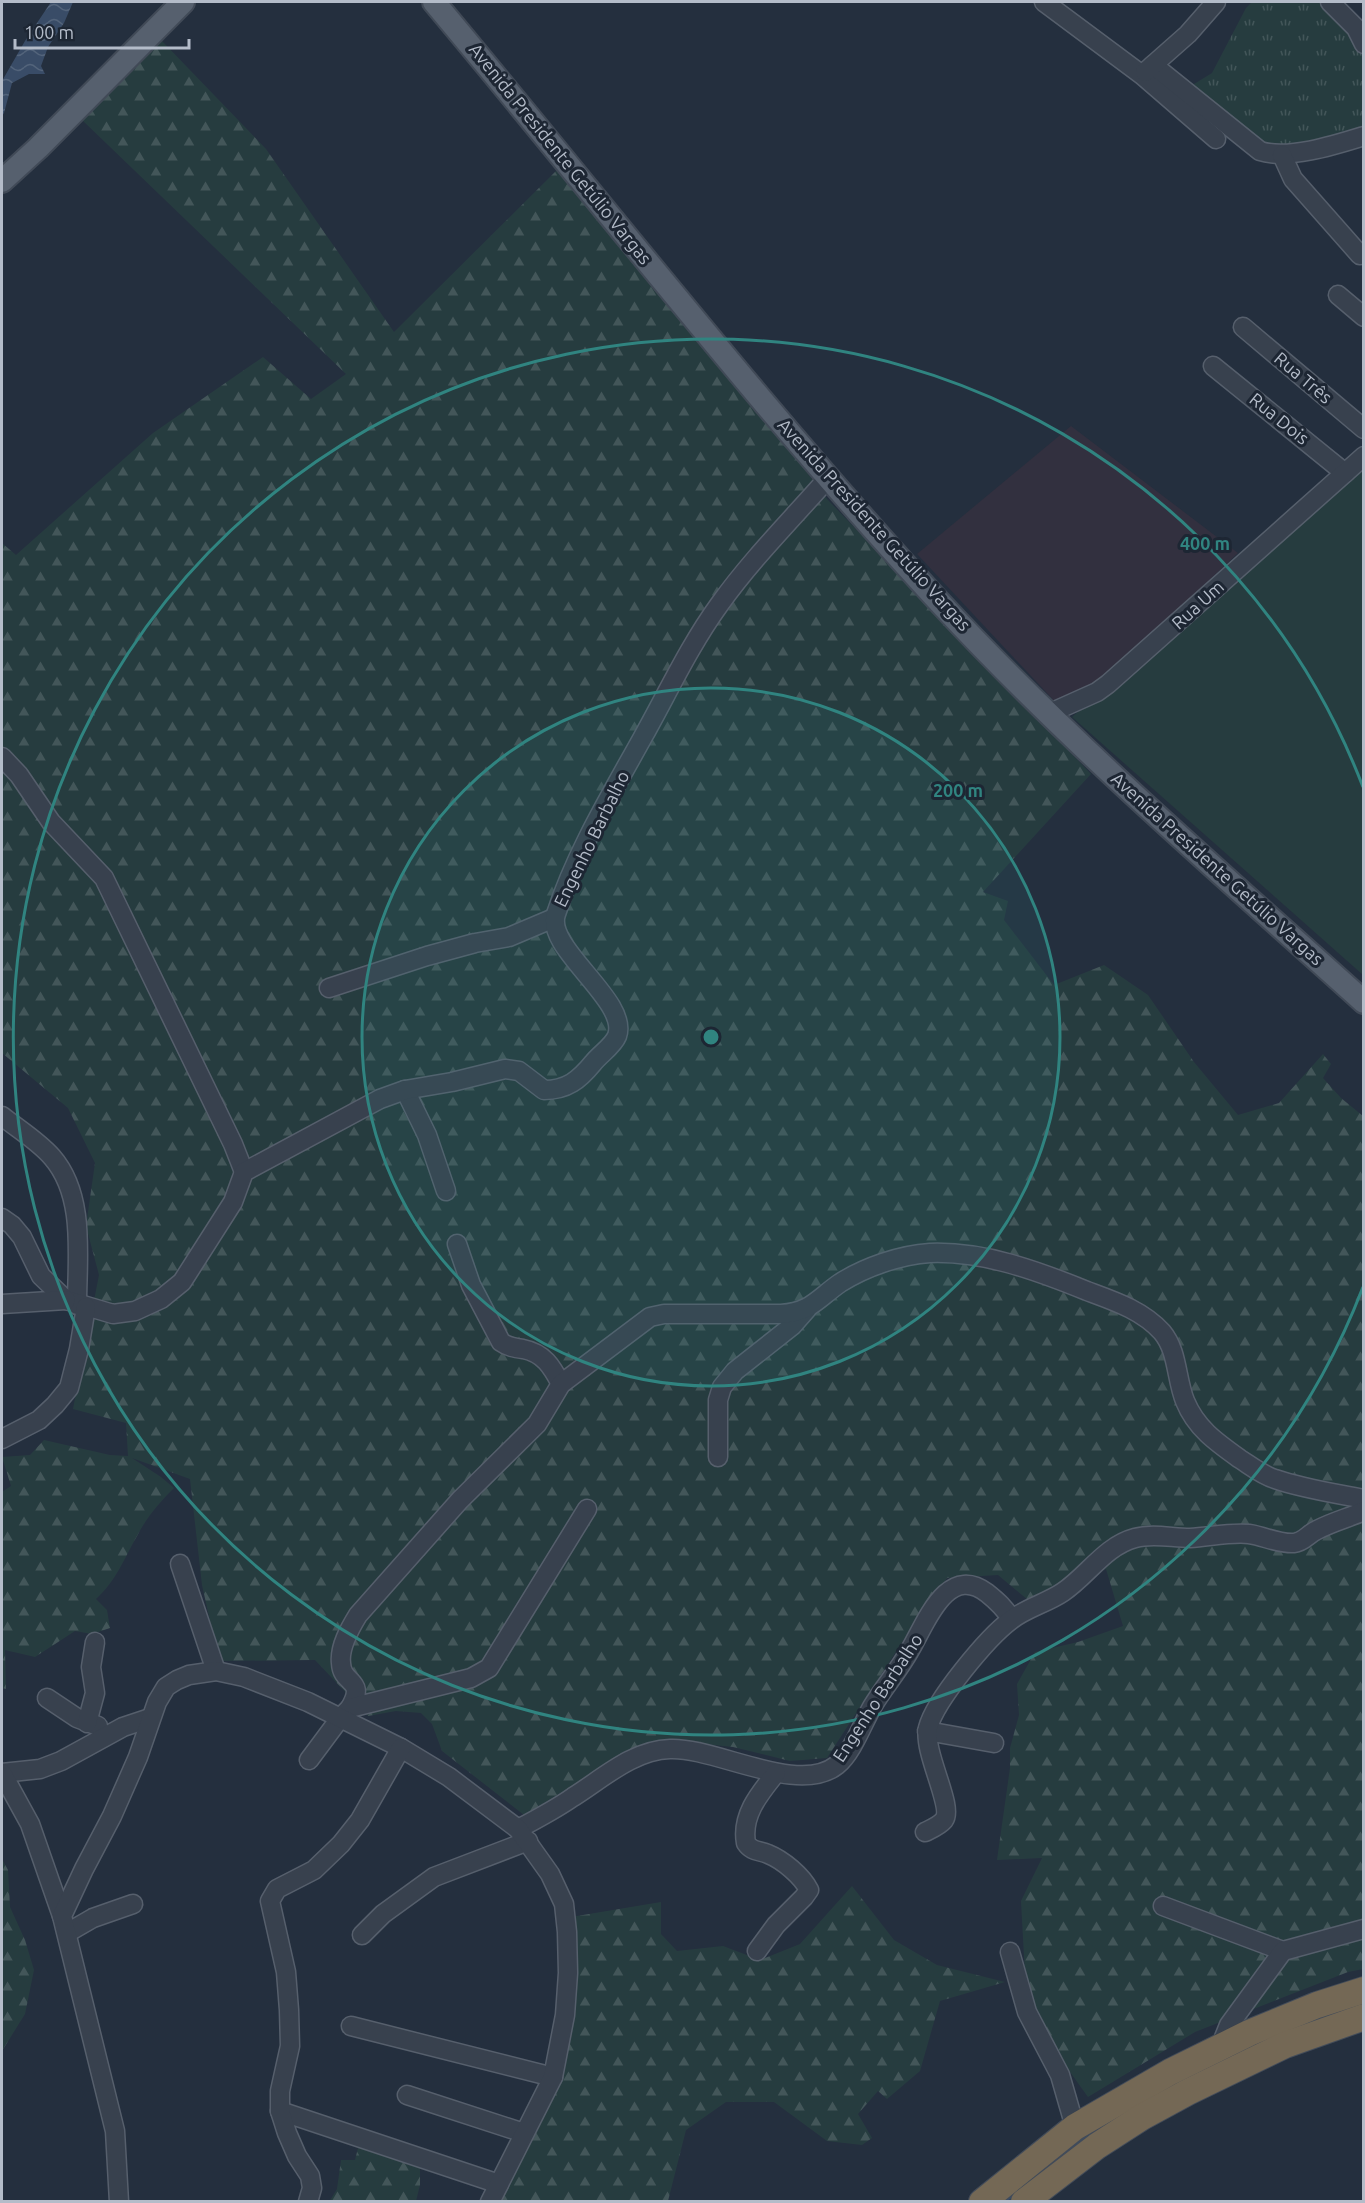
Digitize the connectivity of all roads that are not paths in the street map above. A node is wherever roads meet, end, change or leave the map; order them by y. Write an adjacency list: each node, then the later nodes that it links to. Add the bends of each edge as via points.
1 (183, 2): 11 (main road)
2 (434, 2): 20 (main road, Avenida Presidente Getúlio Vargas)
3 (1044, 2): 7 (street)
4 (1216, 2): 7 (street, via 1188,34)
5 (1334, 2): 6 (street)
6 (1361, 32)
7 (1147, 70): 9 (street); 10 (street, via 1260,150)
8 (1364, 136): 10 (street)
9 (1216, 139)
10 (1282, 155): 12 (street, via 1298,185)
11 (2, 181)
12 (1360, 255)
13 (1338, 295): 14 (street)
14 (1364, 317)
15 (1243, 327): 17 (street, Rua Três)
16 (1213, 366): 19 (street, Rua Dois)
17 (1364, 429)
18 (1364, 456): 19 (street, Rua Um)
19 (1345, 473): 21 (street, Rua Um, via 1108,684)
20 (828, 478): 21 (main road, Avenida Presidente Getúlio Vargas, via 943,606); 23 (street, Engenho Barbalho, via 732,586 706,623 594,827)
21 (1048, 714): 25 (main road, Avenida Presidente Getúlio Vargas)
22 (2, 757): 28 (street, via 51,822 104,878)
23 (554, 918): 24 (street, via 508,936 437,953); 26 (street, Engenho Barbalho, via 562,942 613,1012 618,1024 613,1042 576,1082 565,1088 544,1090 524,1074 505,1069)
24 (329, 988)
25 (1364, 1002)
26 (405, 1090): 28 (street, Engenho Barbalho, via 380,1099); 29 (street, via 428,1135)
27 (4, 1124): 33 (street, via 51,1155 73,1193)
28 (244, 1172): 33 (street, via 233,1202 182,1282 161,1299 135,1311 113,1314)
29 (446, 1191)
30 (2, 1218): 33 (street, via 22,1237 41,1276)
31 (457, 1244): 35 (street, via 471,1285 501,1342 544,1358)
32 (2, 1304): 33 (street)
33 (76, 1304): 36 (street, via 79,1348 69,1388 39,1420)
34 (807, 1309): 35 (street, via 781,1314 656,1315); 37 (street, via 722,1387 718,1400); 38 (street, via 866,1269 928,1253 964,1254 1048,1275 1132,1308 1162,1332 1171,1348 1193,1418 1223,1448 1272,1479)
35 (561, 1384): 46 (street, via 537,1424 460,1500 358,1615 347,1634 340,1661 357,1692)
36 (2, 1439)
37 (718, 1457)
38 (1364, 1499)
39 (587, 1509): 46 (street, via 489,1668 471,1678)
40 (1364, 1511): 42 (street, via 1315,1530 1294,1543 1248,1534 1133,1538 1112,1548 1064,1592)
41 (180, 1564): 44 (street)
42 (1011, 1619): 50 (street, via 953,1684); 55 (street, Engenho Barbalho, via 994,1598 974,1585 961,1584 948,1591 840,1763 830,1770 804,1776)
43 (95, 1642): 48 (street, via 91,1667 95,1693)
44 (216, 1671): 46 (street); 47 (street, via 189,1675 166,1688)
45 (47, 1698): 48 (street)
46 (346, 1713): 52 (street); 53 (street)
47 (150, 1718): 49 (street); 60 (street, via 138,1757 84,1869)
48 (87, 1723): 49 (street)
49 (117, 1731): 54 (street, via 40,1769)
50 (927, 1731): 51 (street); 56 (street, via 946,1816)
51 (994, 1743)
52 (401, 1748): 57 (street, via 449,1777); 72 (street, via 360,1820 341,1844 314,1870 277,1889 270,1901 289,2010 290,2046 280,2091)
53 (309, 1760)
54 (2, 1773): 60 (street, via 30,1824)
55 (776, 1773): 57 (street, Engenho Barbalho, via 698,1753 662,1749 633,1759); 63 (street, via 755,1800 745,1830 746,1843 753,1850 781,1861 809,1890)
56 (925, 1832)
57 (523, 1835): 62 (street, Engenho Barbalho, via 434,1877 383,1914); 70 (street, via 564,1904 568,1973 565,2015)
58 (133, 1904): 60 (street)
59 (1163, 1906): 65 (street)
60 (64, 1924): 76 (street, via 115,2131)
61 (1364, 1929): 65 (street)
62 (362, 1935)
63 (757, 1951)
64 (1010, 1952): 73 (street, via 1027,2012 1060,2074)
65 (1283, 1952): 69 (street, via 1229,2025)
66 (1364, 1990): 69 (highway)
67 (1364, 2017): 80 (highway, via 1285,2045 1142,2117)
68 (351, 2026): 70 (street)
69 (1221, 2045): 73 (highway)
70 (553, 2077): 74 (street)
71 (408, 2094): 74 (street)
72 (280, 2111): 75 (street); 77 (street, via 297,2156 310,2176)
73 (1076, 2127): 79 (highway)
74 (524, 2133): 75 (street)
75 (499, 2184): 78 (street)
76 (119, 2202)
77 (308, 2202)
78 (490, 2202)
79 (982, 2202)
80 (1024, 2202)

